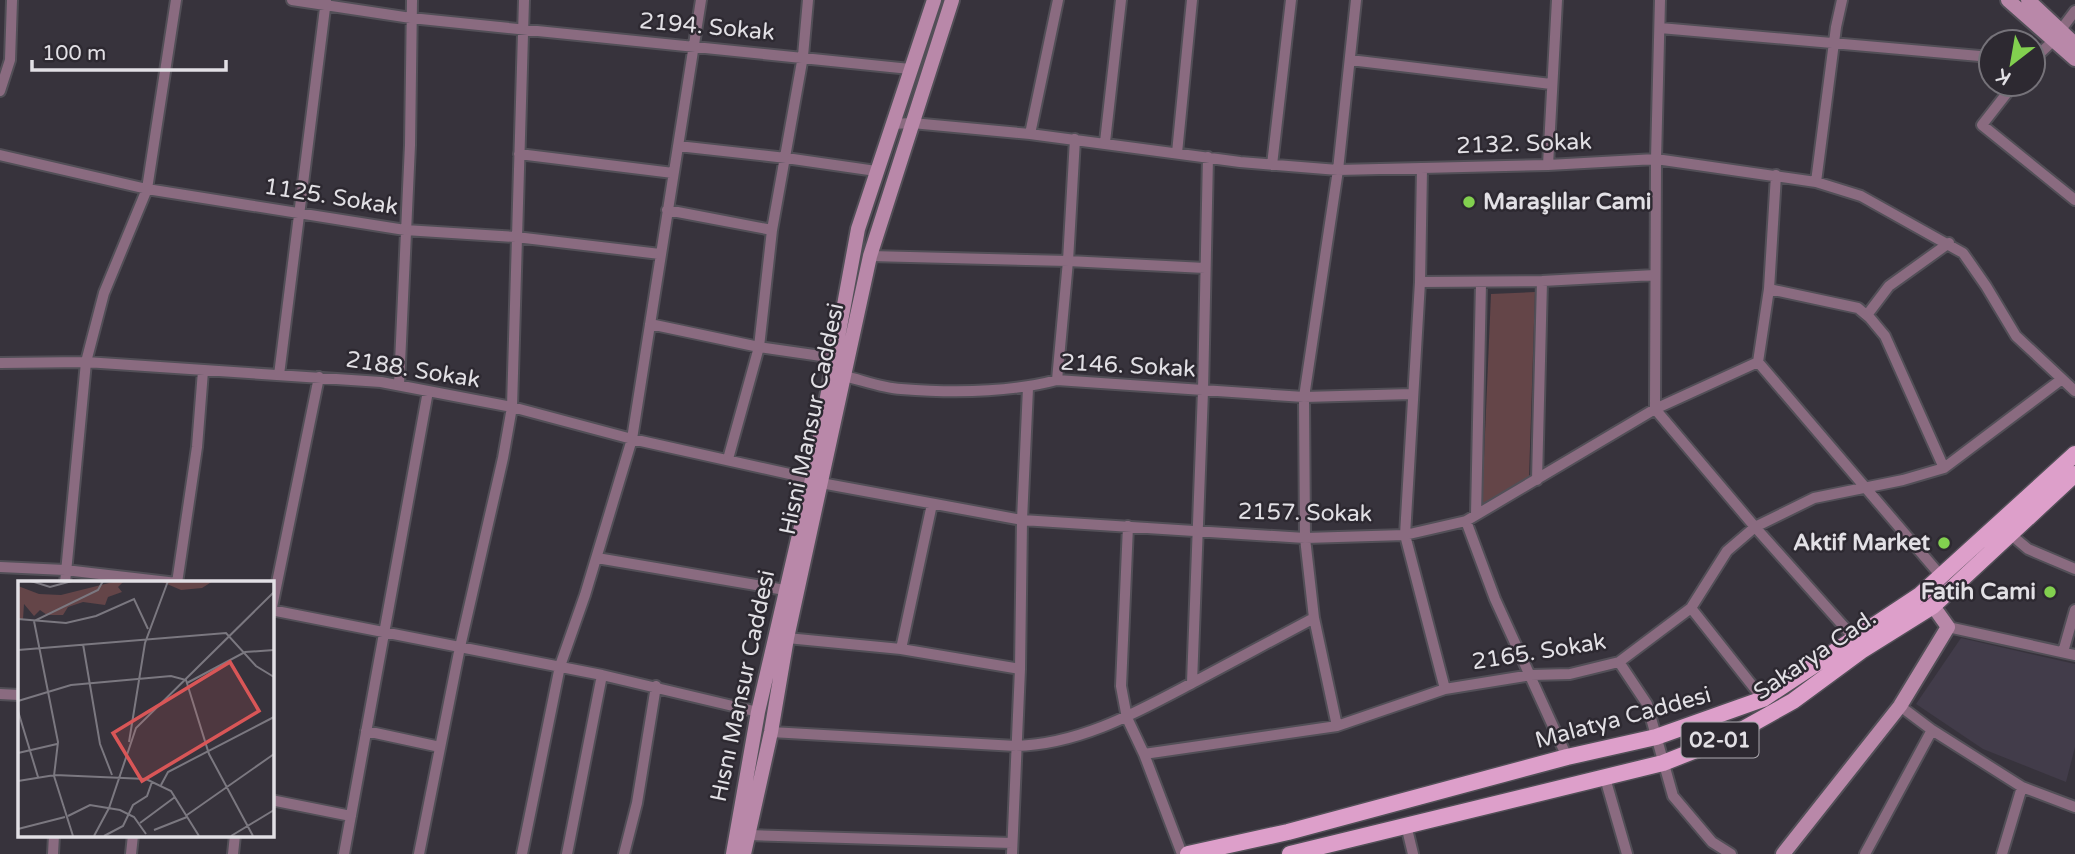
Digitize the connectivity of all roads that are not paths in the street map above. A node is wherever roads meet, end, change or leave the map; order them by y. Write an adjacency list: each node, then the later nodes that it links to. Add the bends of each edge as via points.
1 (12, 0): 36 (street, via 10,60)
2 (176, 0): 58 (street)
3 (292, 0): 20 (street, 2194. Sokak)
4 (412, 0): 22 (street)
5 (524, 0): 23 (street)
6 (701, 0): 29 (street)
7 (807, 0): 30 (street)
8 (934, 0): 34 (main road, Hısnı Mansur Caddesi)
9 (952, 0): 38 (main road, Hisni Mansur Caddesi)
10 (1058, 0): 40 (street)
11 (1121, 0): 42 (street)
12 (1192, 0): 44 (street)
13 (1291, 0): 50 (street)
14 (1356, 0): 33 (street)
15 (1557, 0): 35 (street)
16 (1660, 0): 24 (street)
17 (1842, 0): 26 (street)
18 (2008, 0): 25 (main road)
19 (2028, 0): 25 (main road)
20 (326, 2): 22 (street, 2194. Sokak); 61 (street)
21 (2075, 11): 25 (street)
22 (411, 18): 23 (street, 2194. Sokak); 62 (street)
23 (523, 28): 29 (street, 2194. Sokak); 45 (street)
24 (1660, 28): 26 (street); 49 (street)
25 (2057, 36): 27 (main road); 28 (street); 32 (main road)
26 (1834, 44): 31 (street); 57 (street)
27 (2075, 44)
28 (2047, 46)
29 (694, 48): 30 (street, 2194. Sokak); 43 (street)
30 (803, 56): 34 (street, 2194. Sokak); 48 (street)
31 (1977, 56)
32 (2075, 59)
33 (1350, 60): 35 (street); 53 (street)
34 (909, 69): 39 (main road, Hısnı Mansur Caddesi)
35 (1551, 84): 51 (street)
36 (0, 90)
37 (2003, 98): 59 (street, via 1982,125)
38 (912, 123): 39 (street, 2132. Sokak); 40 (street, 2132. Sokak); 67 (main road, Hisni Mansur Caddesi)
39 (892, 124): 54 (main road, Hısnı Mansur Caddesi)
40 (1030, 134): 41 (street, 2132. Sokak)
41 (1076, 139): 42 (street, 2132. Sokak); 68 (street)
42 (1104, 142): 44 (street, 2132. Sokak)
43 (678, 146): 48 (street); 55 (street)
44 (1177, 153): 47 (street, 2132. Sokak)
45 (519, 154): 55 (street); 64 (street)
46 (0, 155): 58 (street, 1125. Sokak)
47 (1208, 157): 50 (street, 2132. Sokak); 69 (street)
48 (786, 158): 54 (street); 63 (street)
49 (1656, 159): 51 (street, 2132. Sokak); 56 (street, 2132. Sokak); 70 (street)
50 (1272, 165): 53 (street, 2132. Sokak)
51 (1548, 165): 52 (street, 2132. Sokak)
52 (1422, 169): 53 (street, 2132. Sokak); 72 (street)
53 (1338, 170): 94 (street)
54 (876, 171): 78 (main road, Hısnı Mansur Caddesi, via 858,229)
55 (673, 173): 60 (street)
56 (1776, 175): 57 (street, 2132. Sokak); 74 (street)
57 (1816, 182): 65 (street, 2132. Sokak, via 1861,196)
58 (147, 188): 61 (street, 1125. Sokak); 79 (street, via 104,293)
59 (2075, 201)
60 (667, 210): 63 (street); 66 (street)
61 (298, 214): 62 (street, 1125. Sokak); 83 (street)
62 (405, 230): 64 (street, 1125. Sokak); 88 (street)
63 (772, 230): 77 (street)
64 (516, 237): 66 (street, 1125. Sokak); 95 (street)
65 (1950, 243): 75 (street, via 1889,286); 86 (street, 2132. Sokak, via 1963,253 2016,336)
66 (660, 254): 76 (street)
67 (870, 256): 68 (street); 84 (main road, Hisni Mansur Caddesi)
68 (1068, 261): 69 (street); 87 (street)
69 (1205, 268): 91 (street)
70 (1655, 275): 71 (street); 96 (street)
71 (1542, 281): 73 (street); 102 (street)
72 (1420, 282): 73 (street); 93 (street)
73 (1482, 282): 106 (street)
74 (1769, 289): 75 (street, via 1858,308); 80 (street)
75 (1867, 316): 100 (street, via 1885,336)
76 (649, 324): 77 (street); 97 (street)
77 (759, 347): 78 (street); 99 (street)
78 (835, 358): 103 (main road, Hısnı Mansur Caddesi)
79 (86, 362): 81 (street, 2188. Sokak); 82 (street, 2188. Sokak); 117 (street)
80 (1758, 362): 96 (street, 2157. Sokak); 104 (street)
81 (0, 363)
82 (203, 371): 83 (street, 2188. Sokak); 121 (street)
83 (279, 375): 85 (street, 2188. Sokak)
84 (844, 376): 89 (street, 2146. Sokak, via 899,389); 103 (main road, Hisni Mansur Caddesi)
85 (318, 377): 88 (street, 2188. Sokak); 123 (street)
86 (2062, 379): 92 (street, 2132. Sokak); 100 (street, 2165. Sokak)
87 (1056, 380): 89 (street, 2146. Sokak); 91 (street, 2146. Sokak)
88 (398, 385): 90 (street, 2188. Sokak)
89 (1028, 388): 107 (street)
90 (428, 391): 95 (street, 2188. Sokak); 130 (street)
91 (1203, 391): 94 (street, 2146. Sokak); 110 (street)
92 (2075, 391)
93 (1412, 394): 94 (street, 2146. Sokak); 112 (street)
94 (1304, 397): 113 (street)
95 (512, 407): 97 (street, 2188. Sokak); 133 (street)
96 (1655, 409): 102 (street, 2157. Sokak); 109 (street)
97 (632, 439): 99 (street, 2188. Sokak); 114 (street)
98 (2075, 454): 118 (main road, Malatya Caddesi)
99 (728, 459): 103 (street, 2188. Sokak)
100 (1944, 468): 104 (street, 2165. Sokak)
101 (2075, 475): 111 (main road, Sakarya Cad. / 02-01)
102 (1537, 480): 106 (street, 2157. Sokak)
103 (817, 481): 105 (street, 2157. Sokak); 122 (main road, Hısnı Mansur Caddesi); 131 (main road, Hisni Mansur Caddesi)
104 (1864, 486): 109 (street, 2165. Sokak, via 1814,498); 118 (street)
105 (932, 504): 107 (street, 2157. Sokak); 134 (street)
106 (1471, 518): 112 (street, 2157. Sokak); 141 (street, via 1495,599)
107 (1021, 520): 108 (street, 2157. Sokak); 139 (street)
108 (1128, 526): 110 (street, 2157. Sokak); 150 (street, via 1121,686)
109 (1755, 527): 125 (street, 2165. Sokak, via 1727,551); 132 (street)
110 (1198, 530): 113 (street, 2157. Sokak); 142 (street)
111 (2009, 533): 116 (street, via 2028,550); 124 (main road, Sakarya Cad. / 02-01)
112 (1405, 536): 113 (street, 2157. Sokak); 144 (street)
113 (1305, 538): 128 (street)
114 (597, 558): 122 (street); 138 (street)
115 (0, 567): 117 (street)
116 (2075, 569)
117 (65, 570): 119 (street); 120 (street)
118 (1941, 576): 132 (main road, Malatya Caddesi)
119 (65, 581)
120 (160, 581)
121 (177, 581)
122 (785, 590): 149 (main road, Hısnı Mansur Caddesi)
123 (273, 601)
124 (1933, 606): 129 (main road); 160 (main road, Sakarya Cad. / 02-01, via 1793,701 1729,737)
125 (1691, 608): 137 (street, 2165. Sokak); 147 (street)
126 (2075, 610): 135 (street)
127 (273, 611): 130 (street)
128 (1314, 618): 142 (street); 151 (street)
129 (1948, 627): 135 (street); 148 (main road)
130 (384, 632): 133 (street); 153 (street)
131 (787, 638): 134 (street); 154 (main road, Hisni Mansur Caddesi)
132 (1855, 639): 147 (main road, Malatya Caddesi)
133 (460, 647): 138 (street); 157 (street)
134 (901, 649): 139 (street)
135 (2063, 652): 136 (street)
136 (2075, 655)
137 (1619, 662): 141 (street, 2165. Sokak, via 1570,674); 155 (street, via 1647,704)
138 (560, 666): 140 (street); 178 (street)
139 (1020, 669): 156 (street)
140 (602, 675): 143 (street); 179 (street)
141 (1531, 675): 144 (street, 2165. Sokak); 159 (street)
142 (1192, 683): 150 (street)
143 (656, 686): 149 (street); 180 (street)
144 (1445, 689): 151 (street, 2165. Sokak)
145 (0, 694): 146 (street)
146 (18, 695)
147 (1763, 699): 155 (main road, Malatya Caddesi)
148 (1900, 706): 152 (street); 188 (main road)
149 (758, 712): 181 (main road, Hısnı Mansur Caddesi)
150 (1127, 718): 156 (street, via 1037,746); 158 (street)
151 (1337, 726): 158 (street, 2165. Sokak)
152 (1932, 730): 162 (street); 189 (street)
153 (366, 731): 157 (street); 165 (street)
154 (771, 733): 156 (street); 167 (main road, Hisni Mansur Caddesi)
155 (1656, 737): 159 (main road, Malatya Caddesi); 160 (street)
156 (1016, 746): 171 (street)
157 (440, 747): 177 (street)
158 (1144, 754): 183 (street)
159 (1567, 757): 184 (main road, Malatya Caddesi)
160 (1663, 763): 161 (main road, Sakarya Cad. / 02-01); 187 (street, via 1673,796 1713,842)
161 (1605, 778): 166 (main road, Sakarya Cad. / 02-01); 186 (street)
162 (2022, 787): 164 (street); 190 (street)
163 (273, 800): 165 (street)
164 (2075, 807)
165 (351, 816): 176 (street)
166 (1406, 825): 172 (main road, Sakarya Cad. / 02-01); 185 (street)
167 (747, 835): 171 (street); 182 (main road, Hisni Mansur Caddesi)
168 (54, 836): 173 (street)
169 (133, 836): 174 (street)
170 (235, 836): 175 (street)
171 (1012, 849)
172 (1301, 853)
173 (53, 854)
174 (131, 854)
175 (233, 854)
176 (344, 854)
177 (419, 854)
178 (522, 854)
179 (567, 854)
180 (624, 854)
181 (733, 854)
182 (744, 854)
183 (1182, 854)
184 (1188, 854)
185 (1413, 854)
186 (1627, 854)
187 (1731, 854)
188 (1783, 854)
189 (1865, 854)
190 (2001, 854)

